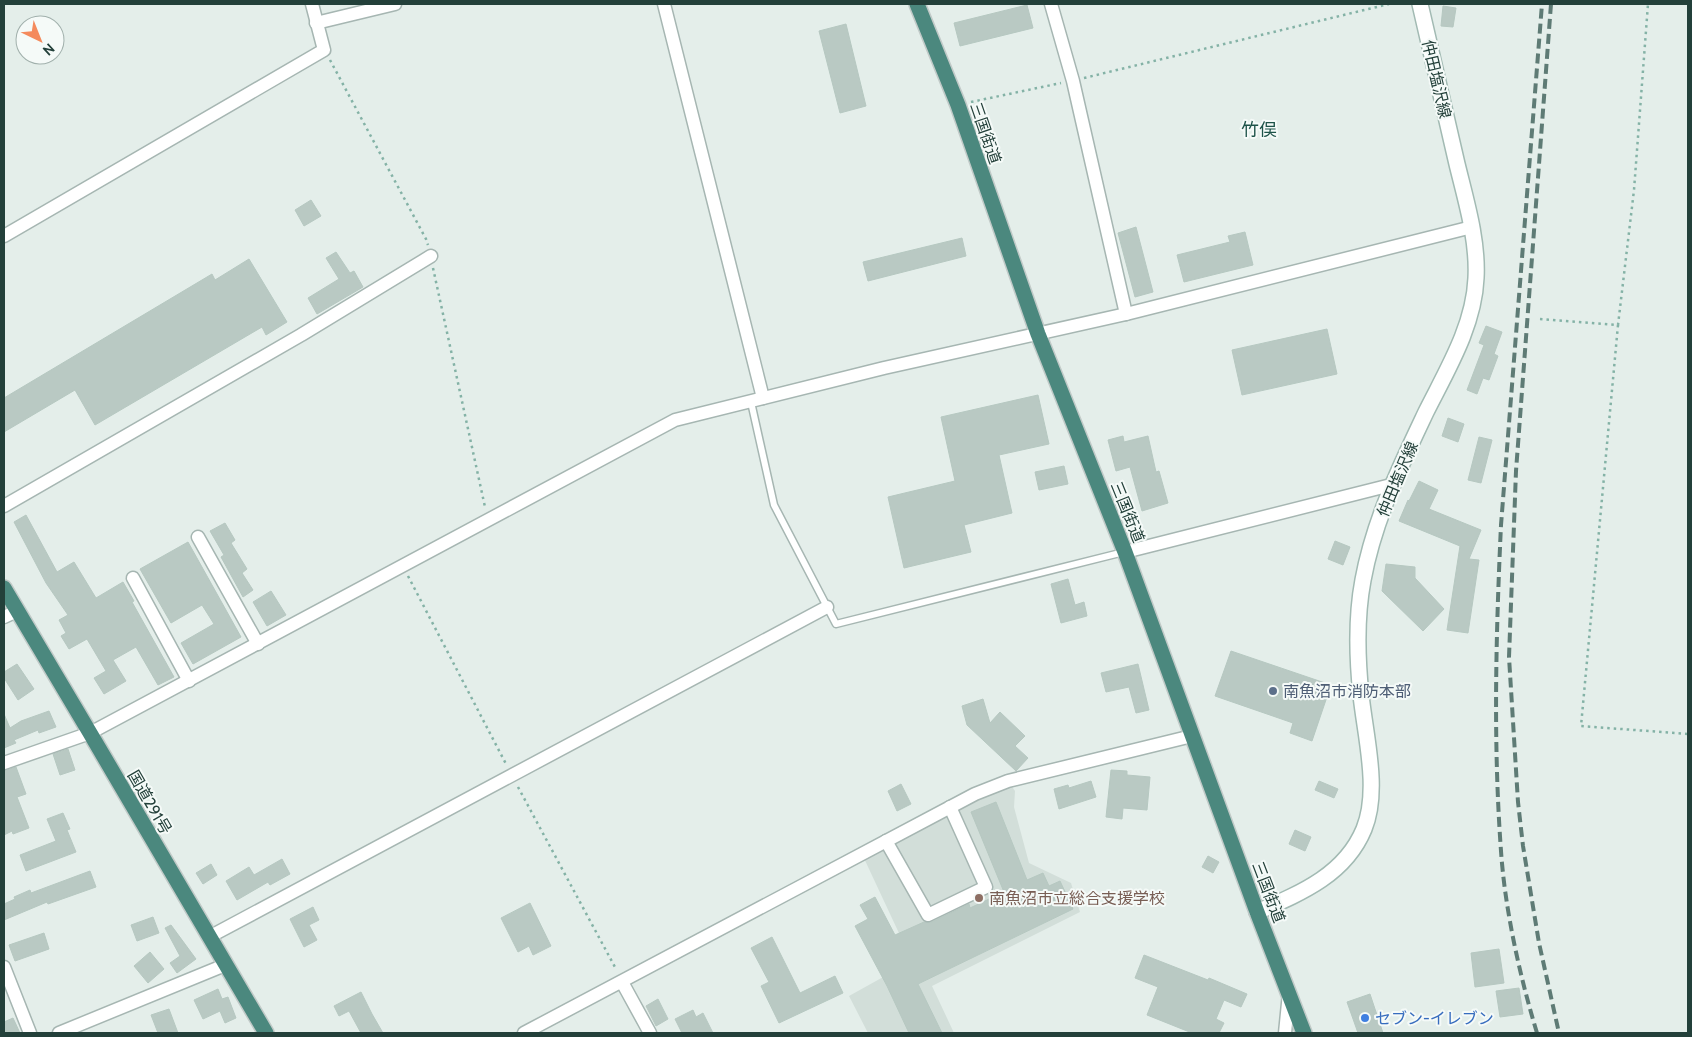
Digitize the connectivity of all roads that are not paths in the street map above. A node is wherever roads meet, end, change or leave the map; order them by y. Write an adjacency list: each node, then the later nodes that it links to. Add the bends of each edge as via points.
1 (312, 4): 7 (street)
2 (395, 4): 7 (street)
3 (664, 4): 13 (street)
4 (917, 4): 12 (highway, 三国街道, via 958,105)
5 (1051, 4): 11 (street, via 1073,81)
6 (1420, 4): 8 (main road, 仲田塩沢線)
7 (316, 23): 9 (street, via 324,50)
8 (1472, 227): 11 (street); 14 (main road, 仲田塩沢線, via 1476,275 1474,300 1460,344)
9 (4, 236)
10 (431, 256): 15 (street)
11 (1126, 314): 12 (street)
12 (1038, 334): 13 (street); 17 (highway, 三国街道)
13 (757, 400): 20 (lane, via 774,505); 22 (street, via 675,420)
14 (1391, 485): 17 (street); 29 (main road, 仲田塩沢線, via 1374,533 1358,621 1361,694 1371,780 1366,826 1342,864 1326,877 1306,890)
15 (4, 506)
16 (198, 537): 22 (street)
17 (1126, 552): 20 (lane, via 836,624); 25 (highway, 三国街道)
18 (133, 578): 23 (street)
19 (4, 588): 21 (highway, 国道291号)
20 (827, 607): 30 (street)
21 (10, 614): 24 (highway, 国道291号)
22 (258, 644): 23 (street)
23 (189, 681): 24 (street)
24 (90, 733): 26 (street); 30 (highway, 国道291号)
25 (1192, 736): 27 (street, via 1008,781); 29 (highway, 三国街道)
26 (4, 762)
27 (950, 807): 28 (street); 28 (street, via 986,887 928,915)
28 (886, 841): 33 (street)
29 (1257, 912): 34 (highway, 三国街道)
30 (209, 937): 31 (highway, 国道291号)
31 (225, 965): 36 (street); 37 (highway, 国道291号)
32 (4, 966): 35 (street)
33 (622, 982): 38 (street); 39 (street)
34 (1289, 993): 40 (street); 41 (highway, 三国街道)
35 (30, 1033)
36 (59, 1033)
37 (266, 1033)
38 (524, 1033)
39 (650, 1033)
40 (1285, 1033)
41 (1304, 1033)

